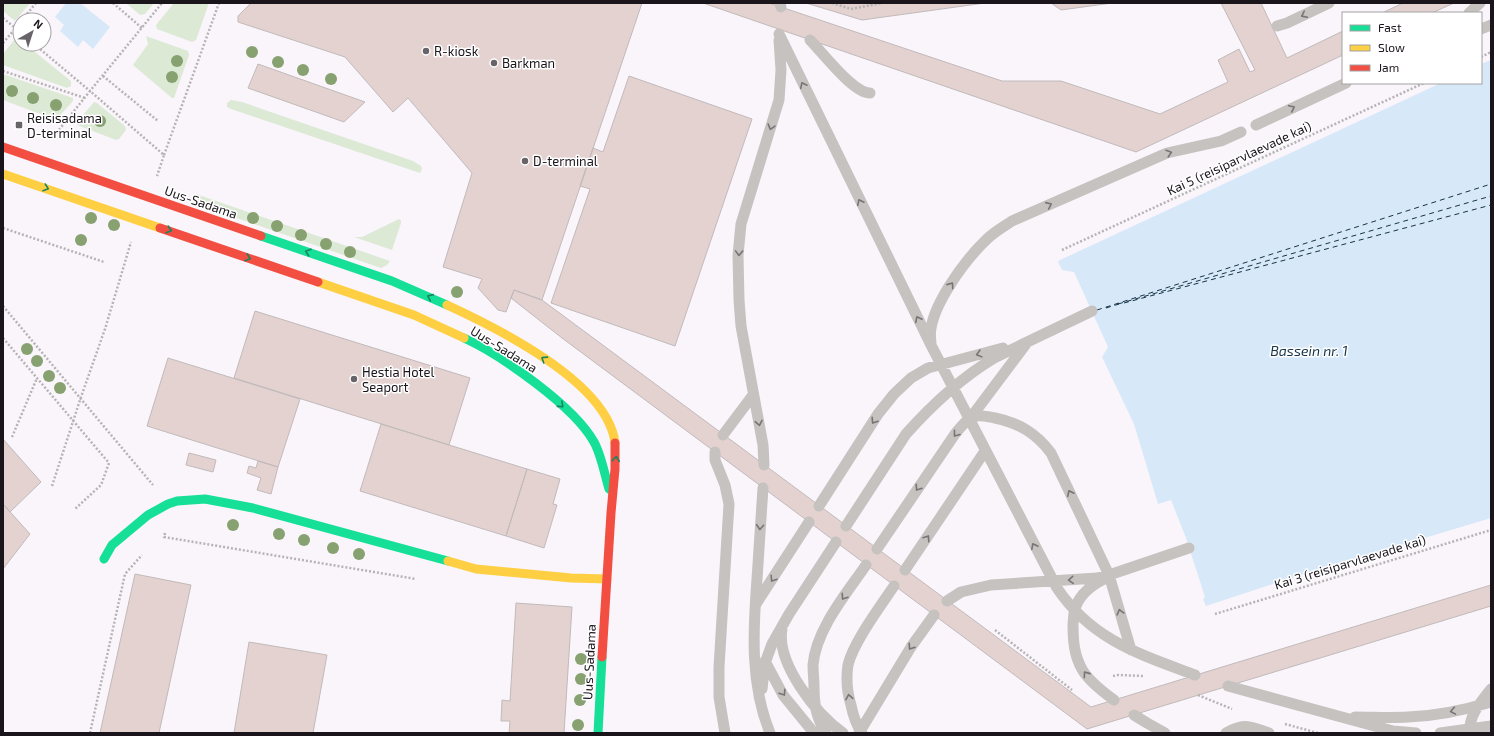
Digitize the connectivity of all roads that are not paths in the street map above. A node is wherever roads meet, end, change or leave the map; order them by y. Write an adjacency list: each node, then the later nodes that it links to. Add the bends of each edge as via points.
1 (1330, 3): 5 (lane, one-way to 5, via 1287,24)
2 (1480, 3): 3 (lane)
3 (1470, 12)
4 (1491, 25): 6 (lane)
5 (1277, 26)
6 (1482, 30)
7 (810, 40): 9 (lane, via 850,83 859,90)
8 (1344, 84): 10 (lane, one-way to 8)
9 (870, 93)
10 (1256, 125)
11 (1241, 132): 17 (lane, one-way to 11, via 931,327 943,296 976,251 996,231 1012,221 1167,153 1221,141)
12 (3, 147): 14 (street, Uus-Sadama, one-way to 12)
13 (3, 174): 15 (street, Uus-Sadama, one-way to 15)
14 (392, 281): 15 (street, Uus-Sadama, via 377,289); 26 (street, Uus-Sadama, one-way to 14, via 617,446 612,427 601,408 581,386 517,341 477,319)
15 (350, 293): 26 (street, Uus-Sadama, one-way to 26, via 414,314 471,341 518,370 581,423 595,443)
16 (1030, 340): 18 (lane, one-way to 18); 20 (lane); 29 (lane, via 1092,311 994,358 950,391 906,434)
17 (932, 347): 18 (lane); 19 (lane, one-way to 19, via 778,31 781,70 779,100 745,210 739,238 739,300)
18 (941, 365): 20 (lane); 27 (lane, one-way to 27, via 918,373 894,394 878,414)
19 (753, 395): 21 (lane); 24 (lane, one-way to 24, via 763,445)
20 (969, 420): 22 (lane); 32 (lane, one-way to 32, via 955,434); 36 (lane, one-way to 20, via 1045,445 1029,430 1017,424 986,416 976,416)
21 (723, 435)
22 (985, 451): 35 (lane, one-way to 22); 38 (lane, one-way to 22)
23 (715, 452): 62 (lane, via 715,460 729,504 719,667 719,697)
24 (764, 465)
25 (763, 488): 41 (lane, one-way to 41)
26 (612, 497): 37 (street, Uus-Sadama)
27 (819, 506)
28 (809, 522): 41 (lane, one-way to 41)
29 (846, 526)
30 (836, 542): 44 (lane)
31 (1189, 548): 36 (lane)
32 (877, 549)
33 (104, 559): 37 (street, via 112,546 148,515 177,501 205,499 254,508 476,569)
34 (866, 565): 53 (lane, one-way to 53, via 831,616 821,636 813,664)
35 (905, 570)
36 (1109, 575): 38 (lane, one-way to 38); 42 (lane, via 1081,597); 46 (lane, one-way to 36)
37 (607, 579): 61 (street, Uus-Sadama)
38 (1052, 581): 40 (lane, via 991,585 961,592); 42 (lane)
39 (894, 586): 60 (lane, one-way to 39, via 854,719 850,702 847,684 848,665 855,648)
40 (947, 601)
41 (755, 606): 45 (lane)
42 (1074, 611): 46 (lane, via 1100,633); 51 (lane, one-way to 42, via 1090,680 1078,661 1074,650)
43 (934, 615): 60 (lane, one-way to 60, via 911,647)
44 (782, 624): 47 (lane); 53 (lane, via 781,647 786,661)
45 (754, 633): 47 (lane); 55 (lane, via 757,691)
46 (1131, 650): 48 (lane)
47 (765, 663): 55 (lane, via 761,692); 64 (lane, one-way to 64, via 783,695)
48 (1195, 675)
49 (1228, 686): 57 (lane)
50 (1491, 689): 54 (lane)
51 (1114, 700)
52 (1491, 702): 54 (lane)
53 (814, 705): 65 (lane); 66 (lane)
54 (1478, 706): 57 (lane, one-way to 57, via 1408,717); 59 (lane, via 1473,714)
55 (762, 709): 63 (lane)
56 (1134, 715): 67 (lane)
57 (1338, 717): 70 (lane, via 1393,731)
58 (1491, 726): 59 (lane)
59 (1470, 731): 71 (lane)
60 (861, 732)
61 (598, 733)
62 (725, 733)
63 (770, 733)
64 (814, 733)
65 (826, 733)
66 (843, 733)
67 (1166, 733)
68 (1226, 733): 69 (lane, via 1236,727 1246,726)
69 (1269, 733)
70 (1416, 733)
71 (1440, 733)

